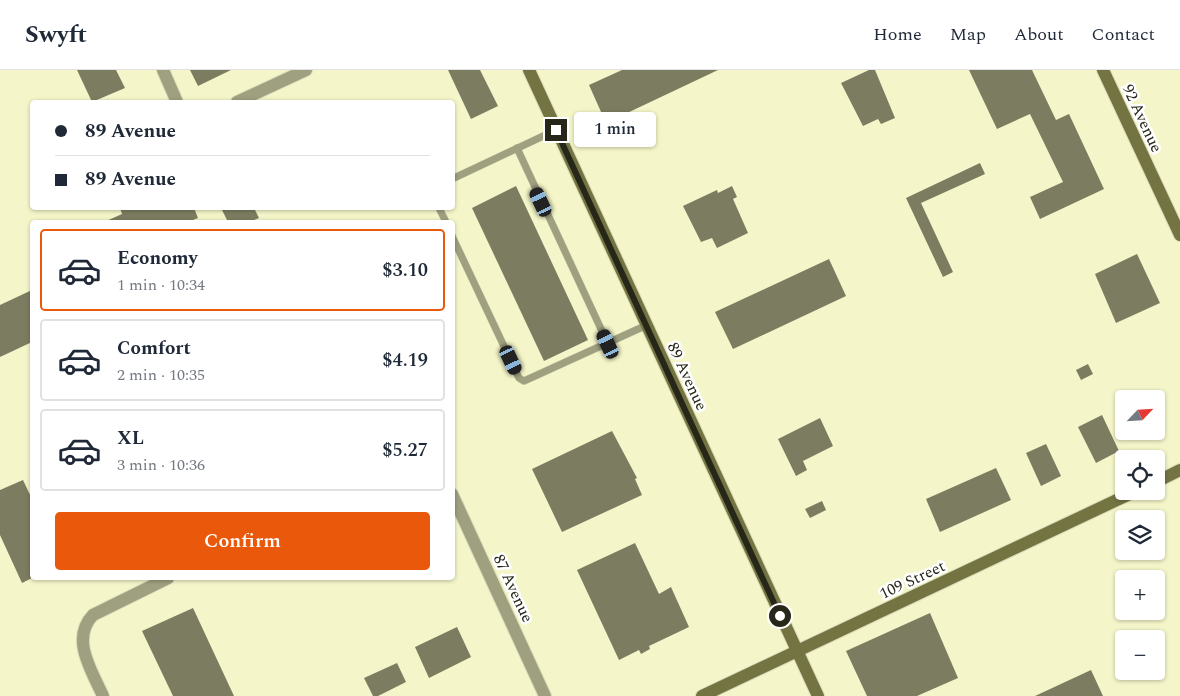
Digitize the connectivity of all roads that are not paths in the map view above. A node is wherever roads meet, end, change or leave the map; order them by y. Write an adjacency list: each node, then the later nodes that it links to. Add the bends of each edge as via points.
1 (164, 70): 5 (street)
2 (306, 70): 6 (street)
3 (529, 70): 7 (street, 89 Avenue)
4 (1103, 70): 10 (street, 92 Avenue)
5 (176, 100)
6 (241, 100)
7 (556, 130): 8 (lane); 12 (street, 89 Avenue)
8 (517, 148): 9 (lane); 13 (lane)
9 (455, 177)
10 (1180, 235)
11 (455, 242): 13 (lane, via 519,378 532,380)
12 (646, 326): 13 (lane); 19 (street, 89 Avenue)
13 (608, 344)
14 (1180, 470): 15 (street)
15 (1165, 478)
16 (1117, 500): 19 (street, 109 Street)
17 (455, 501): 21 (street, 87 Avenue)
18 (164, 580): 20 (street, via 93,615 85,623 81,633 86,658)
19 (797, 652): 22 (street, 109 Street); 23 (street, 89 Avenue)
20 (104, 696)
21 (545, 696)
22 (702, 696)
23 (818, 696)

